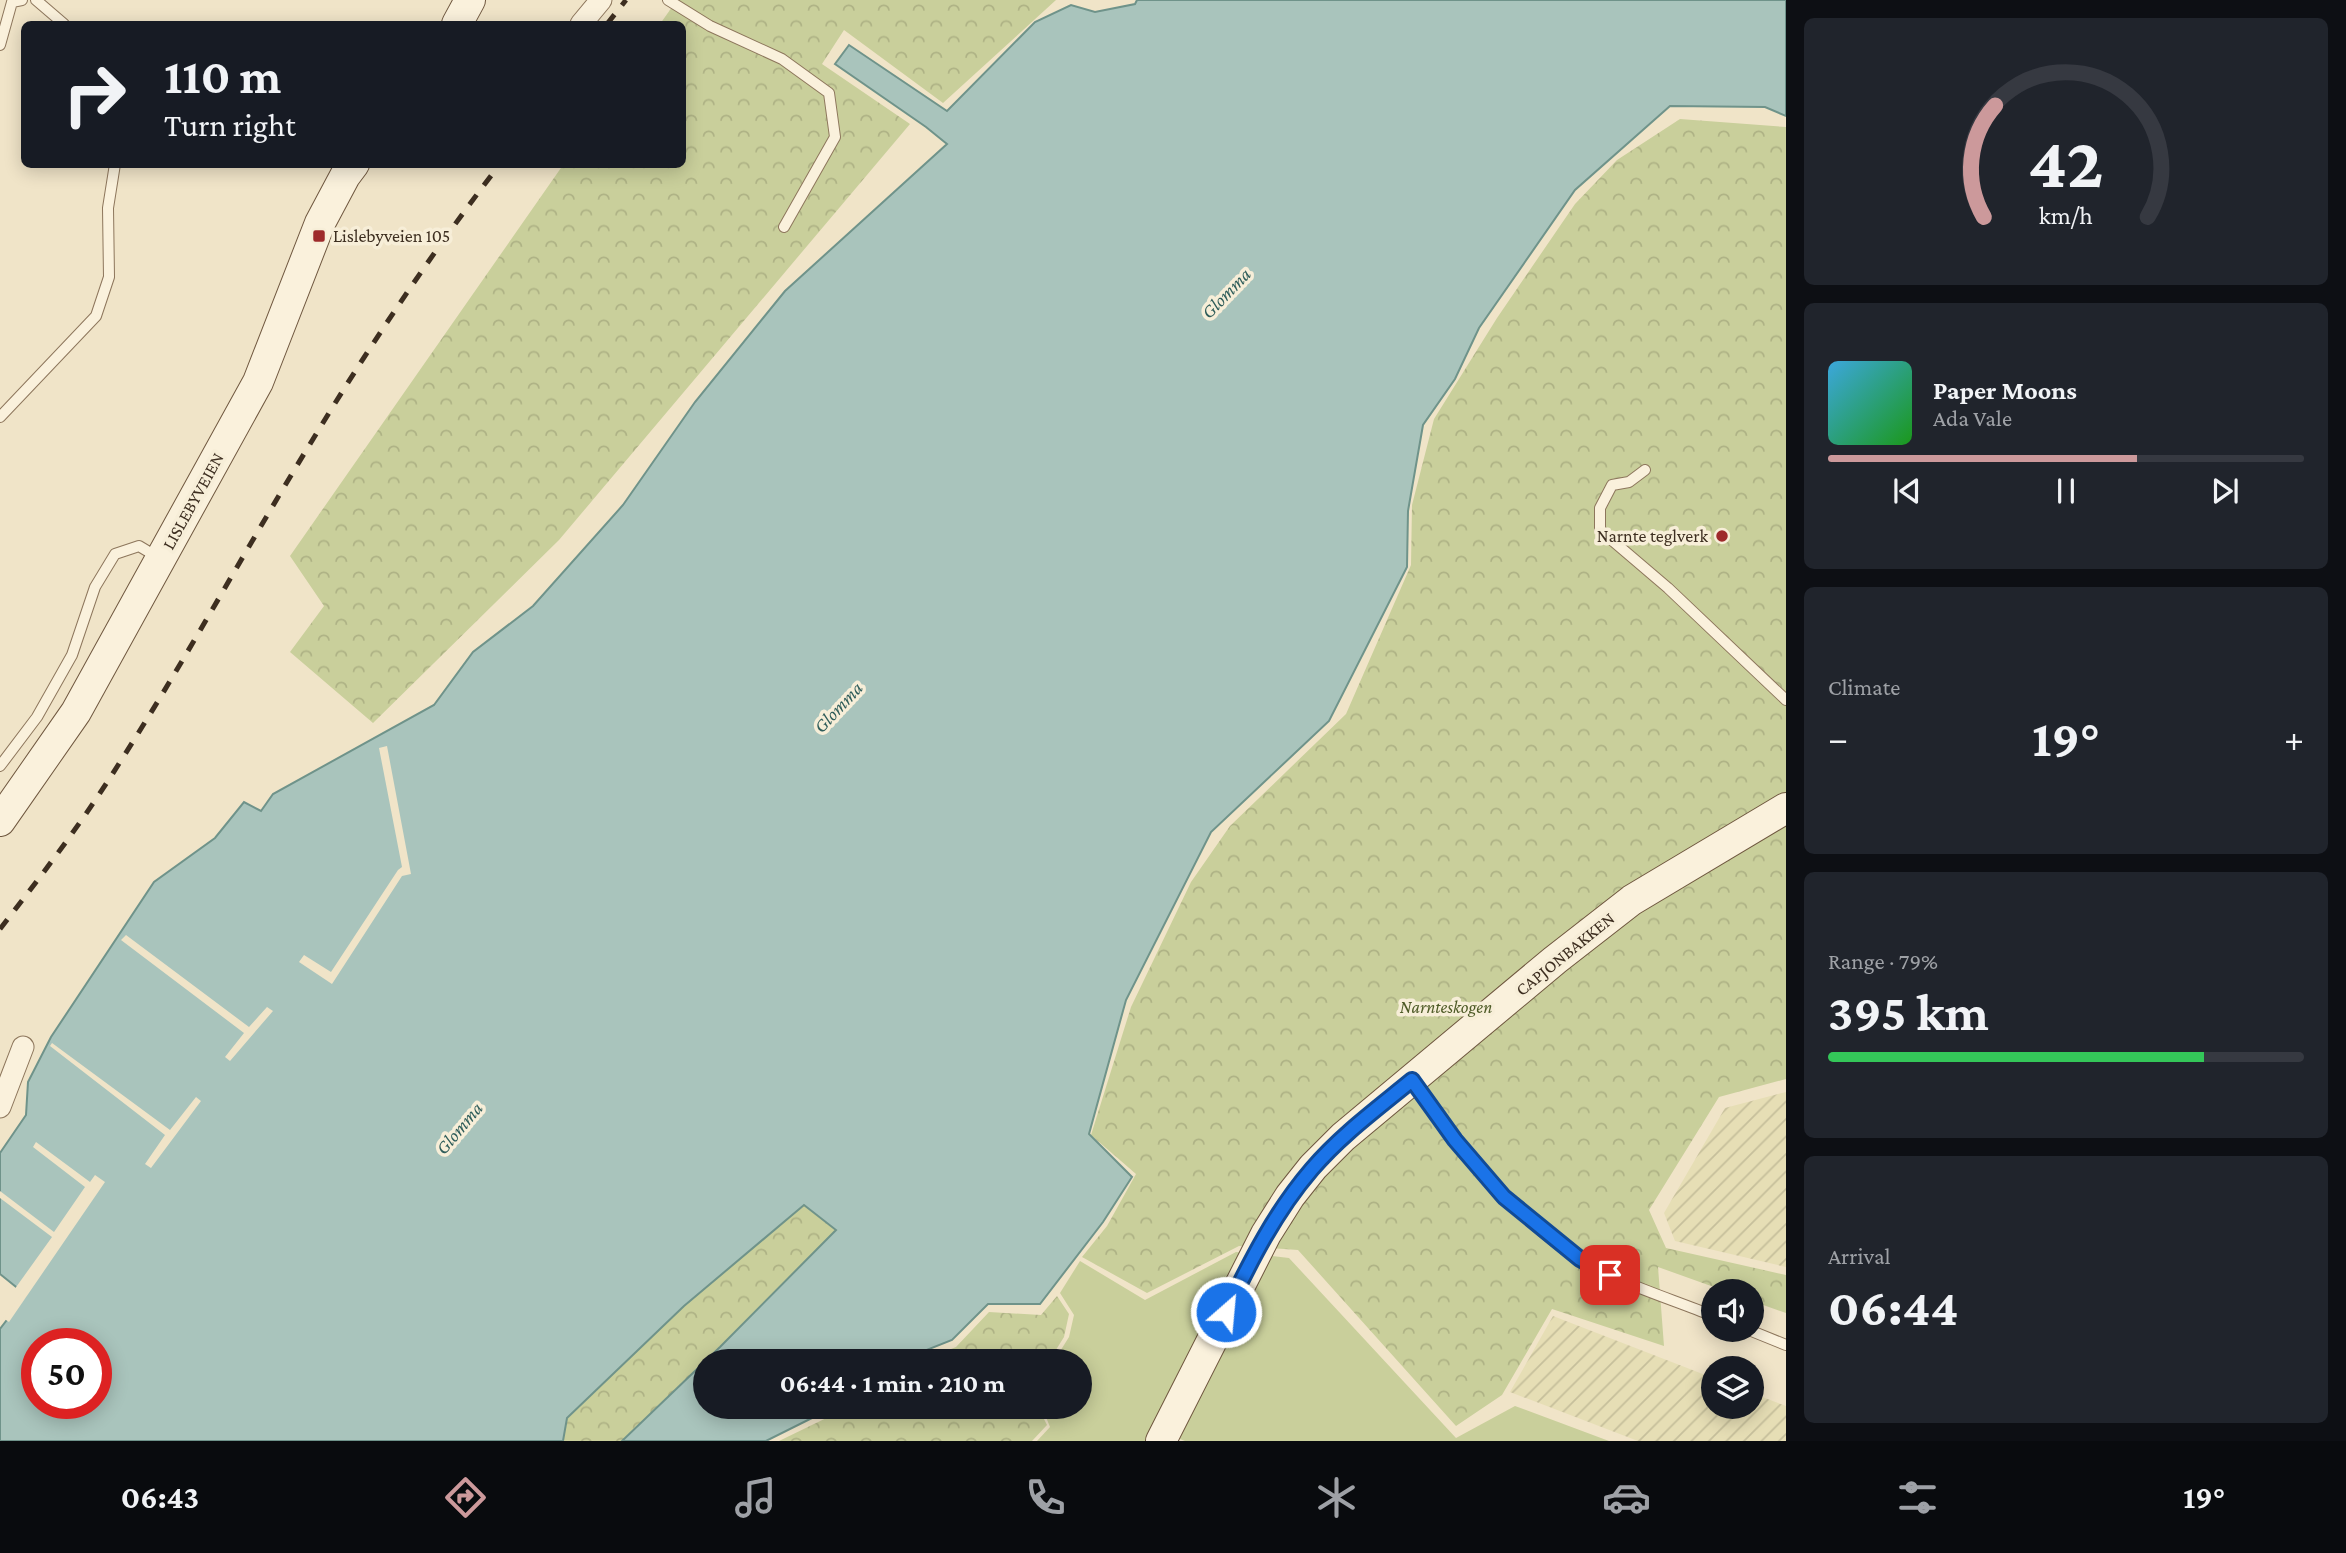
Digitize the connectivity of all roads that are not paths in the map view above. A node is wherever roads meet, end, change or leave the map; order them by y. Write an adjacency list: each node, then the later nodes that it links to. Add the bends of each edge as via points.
1 (22, 0): 9 (lane, via 12,2)
2 (37, 0): 6 (lane)
3 (470, 0): 7 (main road)
4 (601, 0): 8 (street)
5 (668, 0): 12 (lane, via 710,26 782,59 829,93 835,137)
6 (61, 21)
7 (459, 21)
8 (584, 21)
9 (0, 45)
10 (114, 168): 13 (lane, via 108,208 109,276 96,316)
11 (351, 168): 15 (main road, LISLEBYVEIEN, via 320,223 258,382)
12 (784, 227)
13 (0, 417)
14 (1645, 470): 16 (lane, via 1629,482 1612,485 1601,508 1601,530)
15 (161, 559): 17 (lane, via 139,546 115,554 95,587 72,655 37,717); 19 (main road, LISLEBYVEIEN, via 76,712)
16 (1786, 700)
17 (0, 766)
18 (1786, 808): 21 (main road, CAPJONBAKKEN, via 1632,900)
19 (0, 821)
20 (23, 1047): 22 (street)
21 (1412, 1080): 23 (lane, via 1504,1197 1554,1239 1610,1275); 26 (main road, CAPJONBAKKEN, via 1343,1137 1290,1196 1238,1287)
22 (0, 1107)
23 (1701, 1311)
24 (1764, 1336): 25 (lane)
25 (1786, 1345)
26 (1161, 1441)

